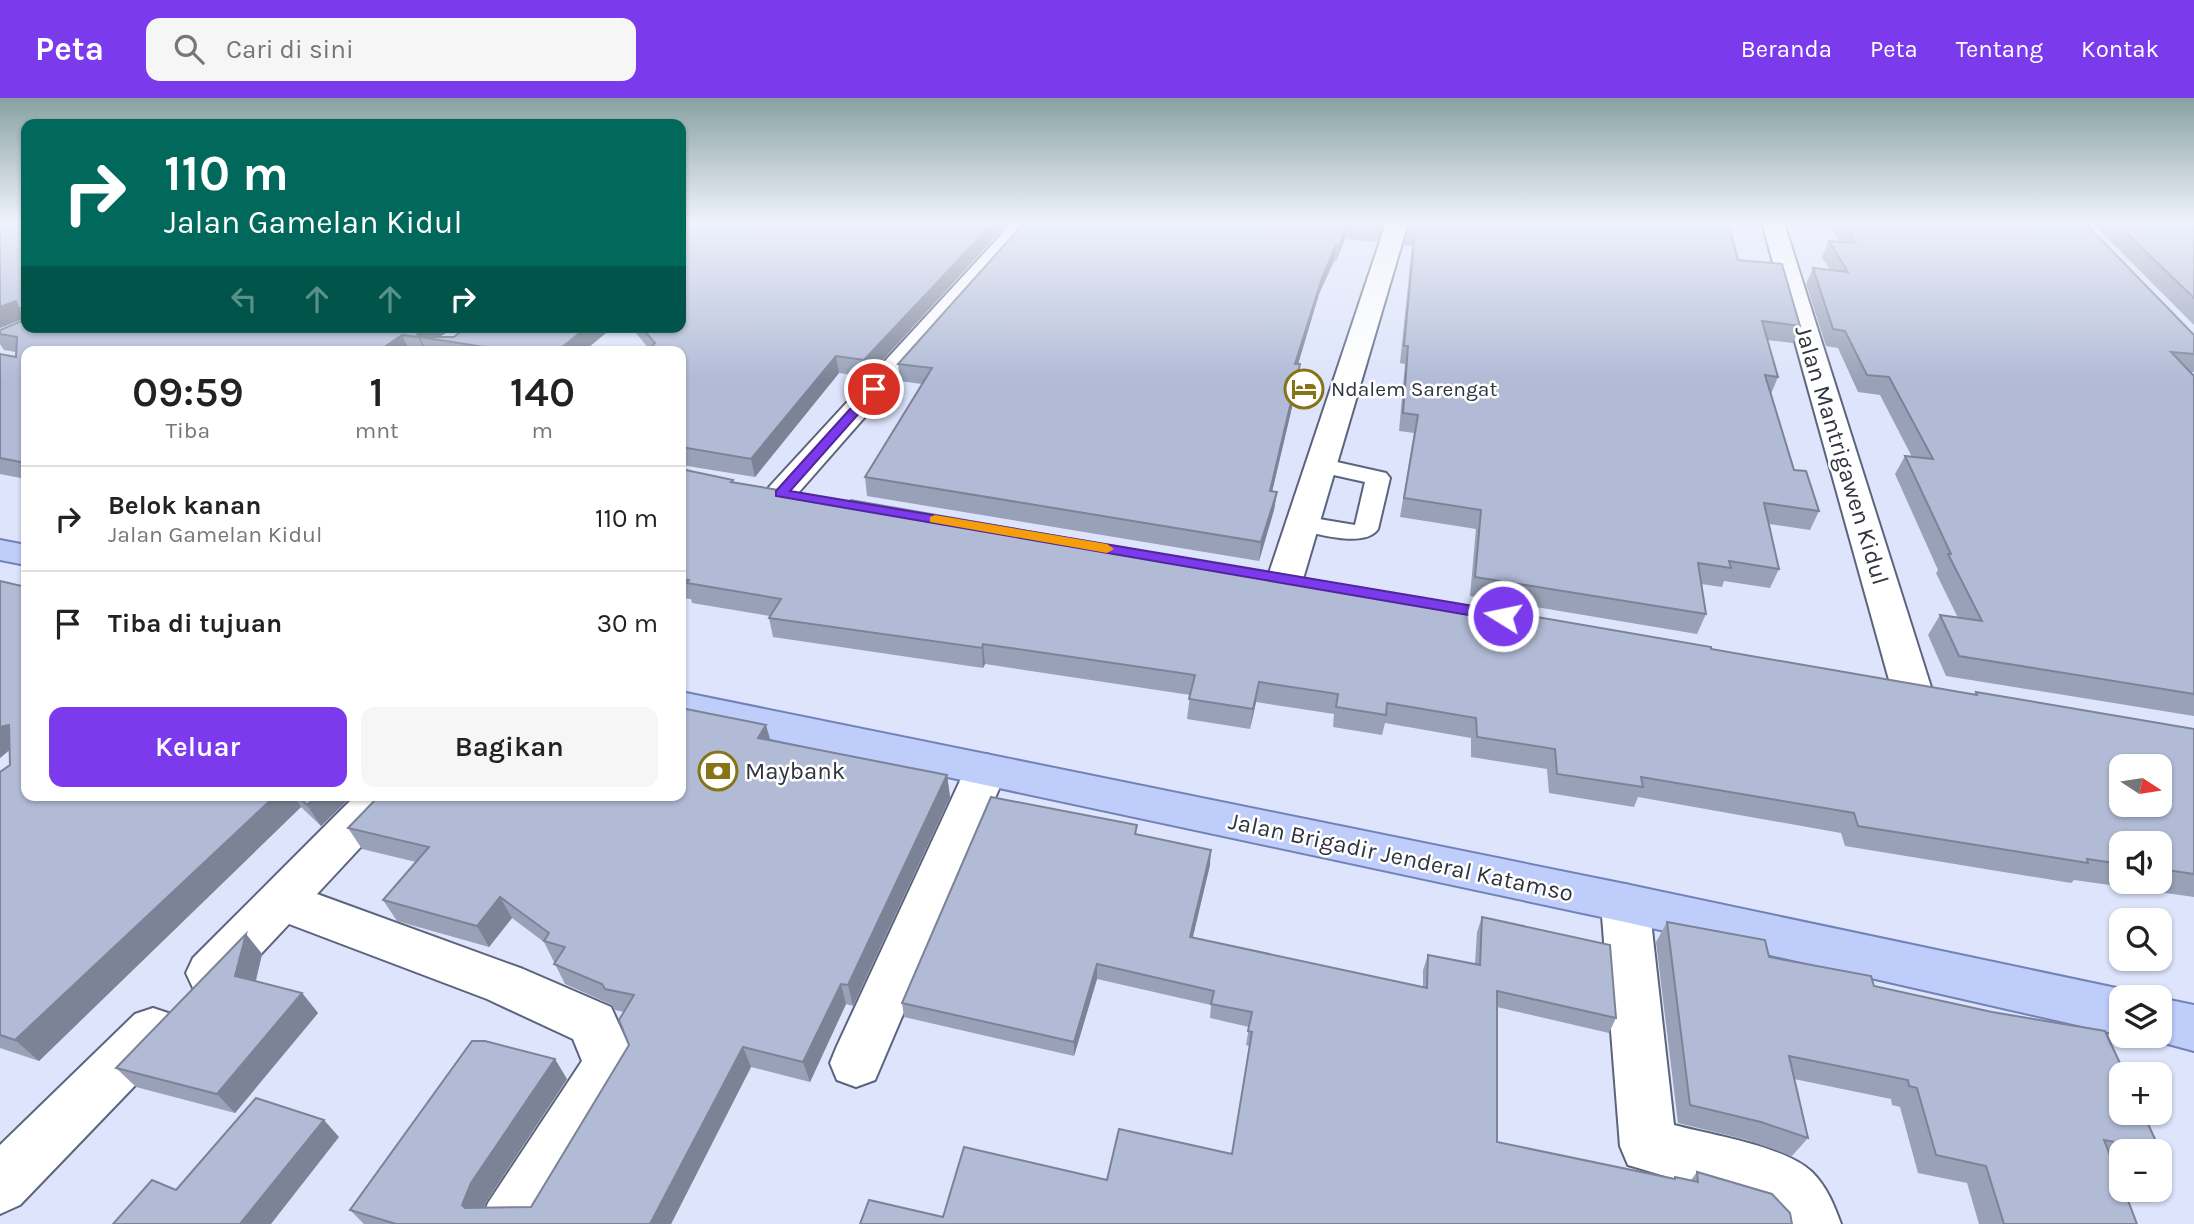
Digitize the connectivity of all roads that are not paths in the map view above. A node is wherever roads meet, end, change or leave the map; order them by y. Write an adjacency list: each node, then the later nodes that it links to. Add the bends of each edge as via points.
1 (977, 276): 6 (street)
2 (1379, 276): 4 (street)
3 (1790, 276): 12 (street, Jalan Mantrigawen Kidul, via 1924,689)
4 (1319, 465): 8 (street); 8 (lane, via 1378,478 1366,529 1360,533)
5 (743, 487): 6 (street)
6 (781, 494): 7 (street)
7 (821, 500)
8 (1301, 523): 11 (street)
9 (0, 550): 10 (main road)
10 (21, 554)
11 (1285, 579)
12 (1870, 680)
13 (686, 707): 14 (main road, Jalan Brigadir Jenderal Katamso)
14 (986, 770): 17 (main road, Jalan Brigadir Jenderal Katamso); 21 (street)
15 (377, 801): 16 (street)
16 (282, 901): 22 (street); 23 (street, via 505,984 593,1023 610,1064)
17 (1625, 903): 18 (main road, Jalan Brigadir Jenderal Katamso); 24 (street, via 1648,1146 1776,1180 1790,1189)
18 (2109, 1009)
19 (2172, 1023): 20 (main road)
20 (2194, 1028)
21 (856, 1063)
22 (0, 1185)
23 (509, 1224)
24 (1812, 1224)

